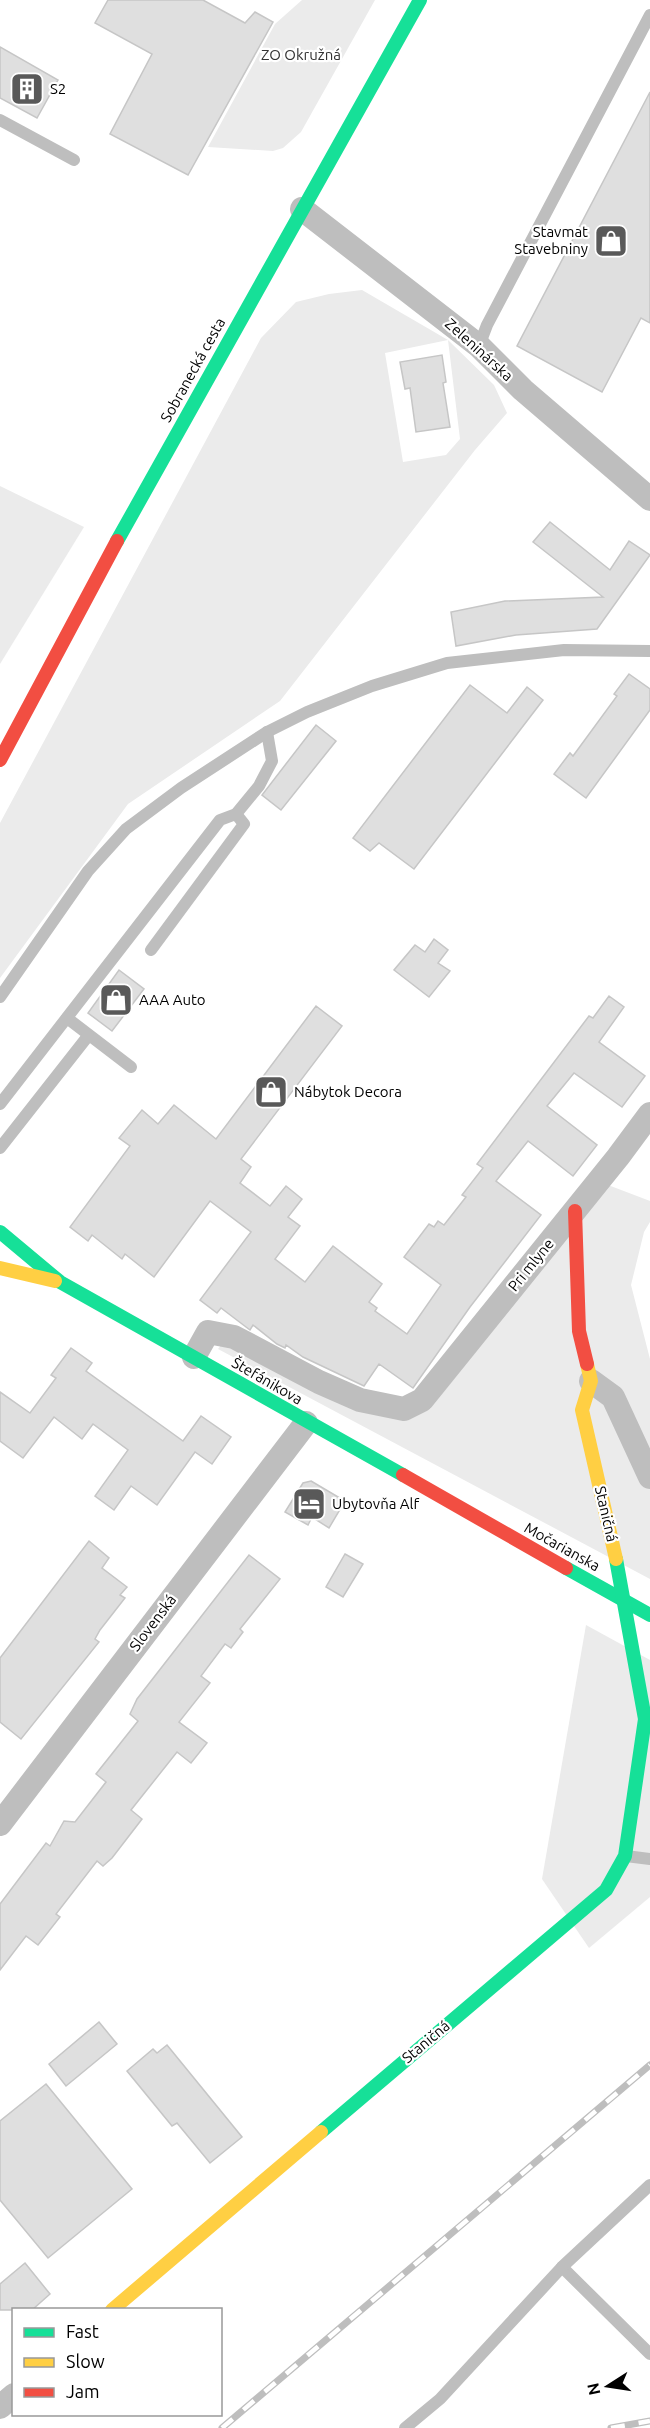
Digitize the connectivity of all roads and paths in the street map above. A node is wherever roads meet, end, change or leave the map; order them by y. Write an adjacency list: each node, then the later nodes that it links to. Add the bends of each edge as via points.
1 (420, 0): 5 (main road, Sobranecká cesta)
2 (650, 15): 6 (lane)
3 (0, 120): 4 (lane)
4 (74, 160)
5 (302, 209): 6 (street, Zeleninárska); 10 (main road, Sobranecká cesta)
6 (479, 346): 7 (street, Zeleninárska, via 523,390)
7 (650, 499)
8 (650, 651): 9 (lane, via 564,650 447,663 372,686)
9 (267, 732): 11 (lane, via 272,762); 13 (lane, via 126,829 88,871)
10 (0, 760)
11 (236, 814): 12 (lane, via 244,824); 14 (lane, via 220,820)
12 (151, 950)
13 (0, 997)
14 (67, 1018): 15 (lane); 17 (lane)
15 (88, 1036): 16 (lane); 19 (lane)
16 (131, 1067)
17 (0, 1104)
18 (650, 1114): 20 (street, Pri mlyne)
19 (0, 1148)
20 (575, 1211): 24 (street, Pri mlyne, via 422,1400 404,1409 360,1400 234,1337 208,1332); 25 (main road, via 579,1331)
21 (0, 1232): 23 (main road)
22 (0, 1268): 23 (main road)
23 (60, 1282): 24 (main road, Štefánikova)
24 (194, 1358): 26 (main road, Štefánikova)
25 (591, 1381): 27 (street, via 613,1397); 30 (main road, Staničná, via 582,1410)
26 (306, 1423): 28 (main road, Štefánikova); 31 (street, Slovenská)
27 (650, 1477)
28 (458, 1507): 29 (main road, Močarianska)
29 (650, 1615)
30 (647, 1715): 32 (main road, Staničná)
31 (0, 1824)
32 (625, 1856): 33 (lane); 36 (main road, Staničná, via 606,1890)
33 (650, 1858)
34 (650, 2185): 35 (lane)
35 (562, 2266): 37 (lane); 40 (lane, via 440,2399)
36 (114, 2308)
37 (650, 2354)
38 (12, 2397): 39 (street)
39 (0, 2407)
40 (405, 2428)

